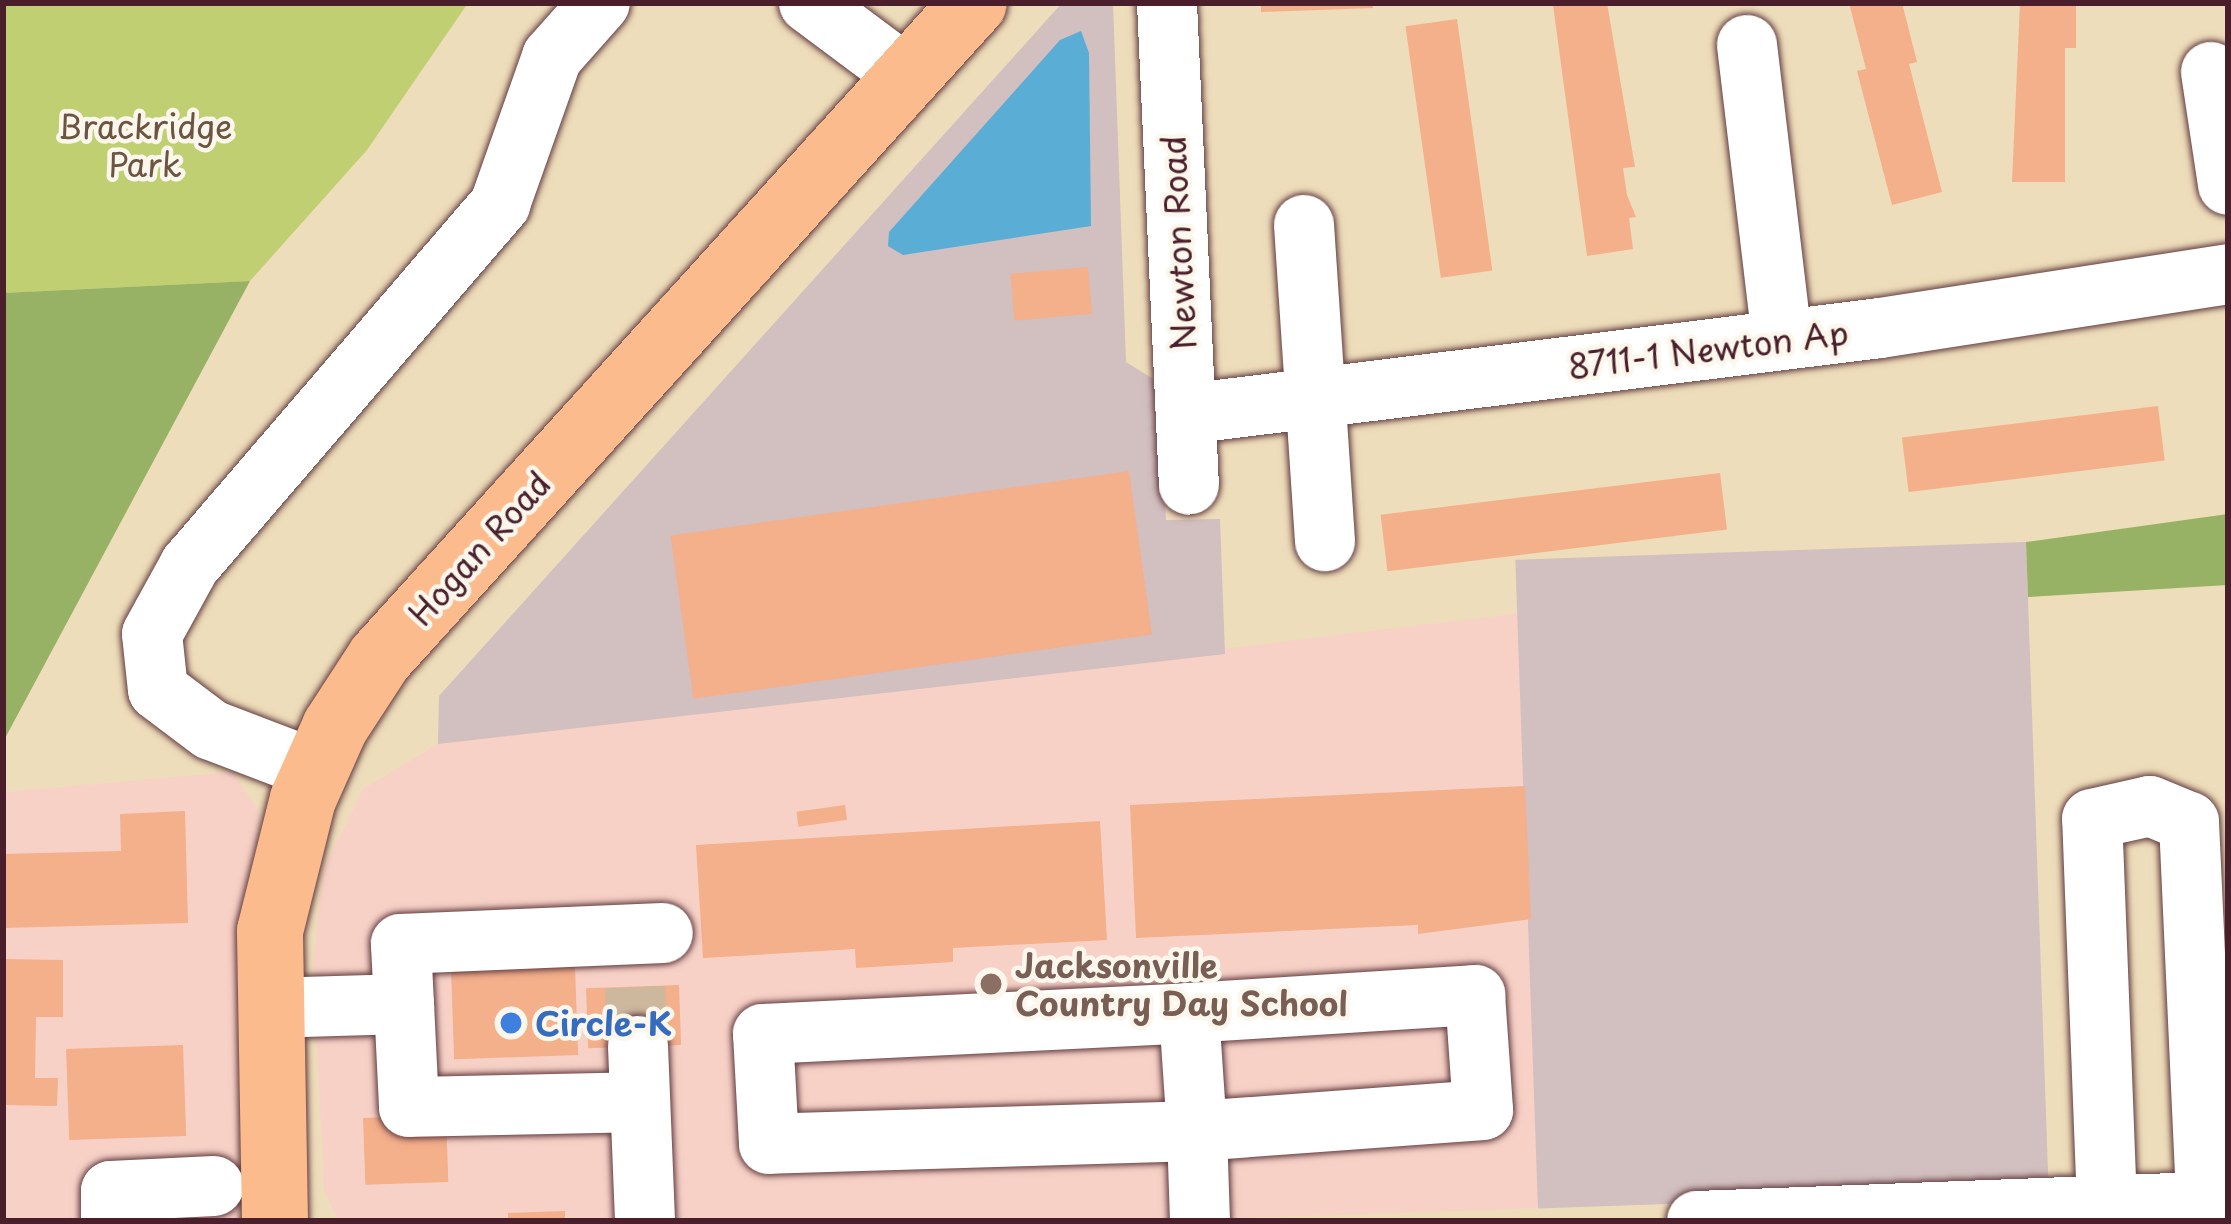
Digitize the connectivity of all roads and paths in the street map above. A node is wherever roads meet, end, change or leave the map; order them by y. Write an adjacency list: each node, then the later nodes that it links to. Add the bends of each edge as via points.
1 (600, 3): 16 (street, via 552,57 500,204 190,565 152,634 158,690 212,730)
2 (808, 3): 7 (street)
3 (974, 3): 7 (main road, Hogan Road)
4 (1167, 3): 13 (street, Newton Road)
5 (1747, 45): 11 (street)
6 (2211, 72): 8 (street)
7 (907, 76): 16 (main road, Hogan Road, via 380,658)
8 (2228, 185)
9 (1304, 225): 12 (street)
10 (2228, 274): 11 (street, 8711-1 Newton Ap)
11 (1782, 339): 12 (street, 8711-1 Newton Ap)
12 (1320, 398): 13 (street, 8711-1 Newton Ap); 15 (street)
13 (1186, 415): 14 (street, Newton Road)
14 (1189, 484)
15 (1325, 541)
16 (316, 770): 19 (main road, Hogan Road, via 281,869)
17 (644, 951): 18 (street, via 401,944)
18 (404, 1004): 19 (street); 27 (street, via 410,1107 639,1074)
19 (269, 1008): 26 (main road, Hogan Road)
20 (1189, 1013): 21 (street); 21 (street, via 1475,995 1483,1110); 21 (street, via 763,1034 769,1144)
21 (1197, 1131): 28 (street)
22 (214, 1186): 25 (street, via 110,1191)
23 (2217, 1202): 24 (street); 24 (street, via 2189,822 2150,806 2092,819)
24 (2107, 1205): 29 (street)
25 (111, 1221)
26 (275, 1221)
27 (644, 1221)
28 (1199, 1221)
29 (1696, 1221)

